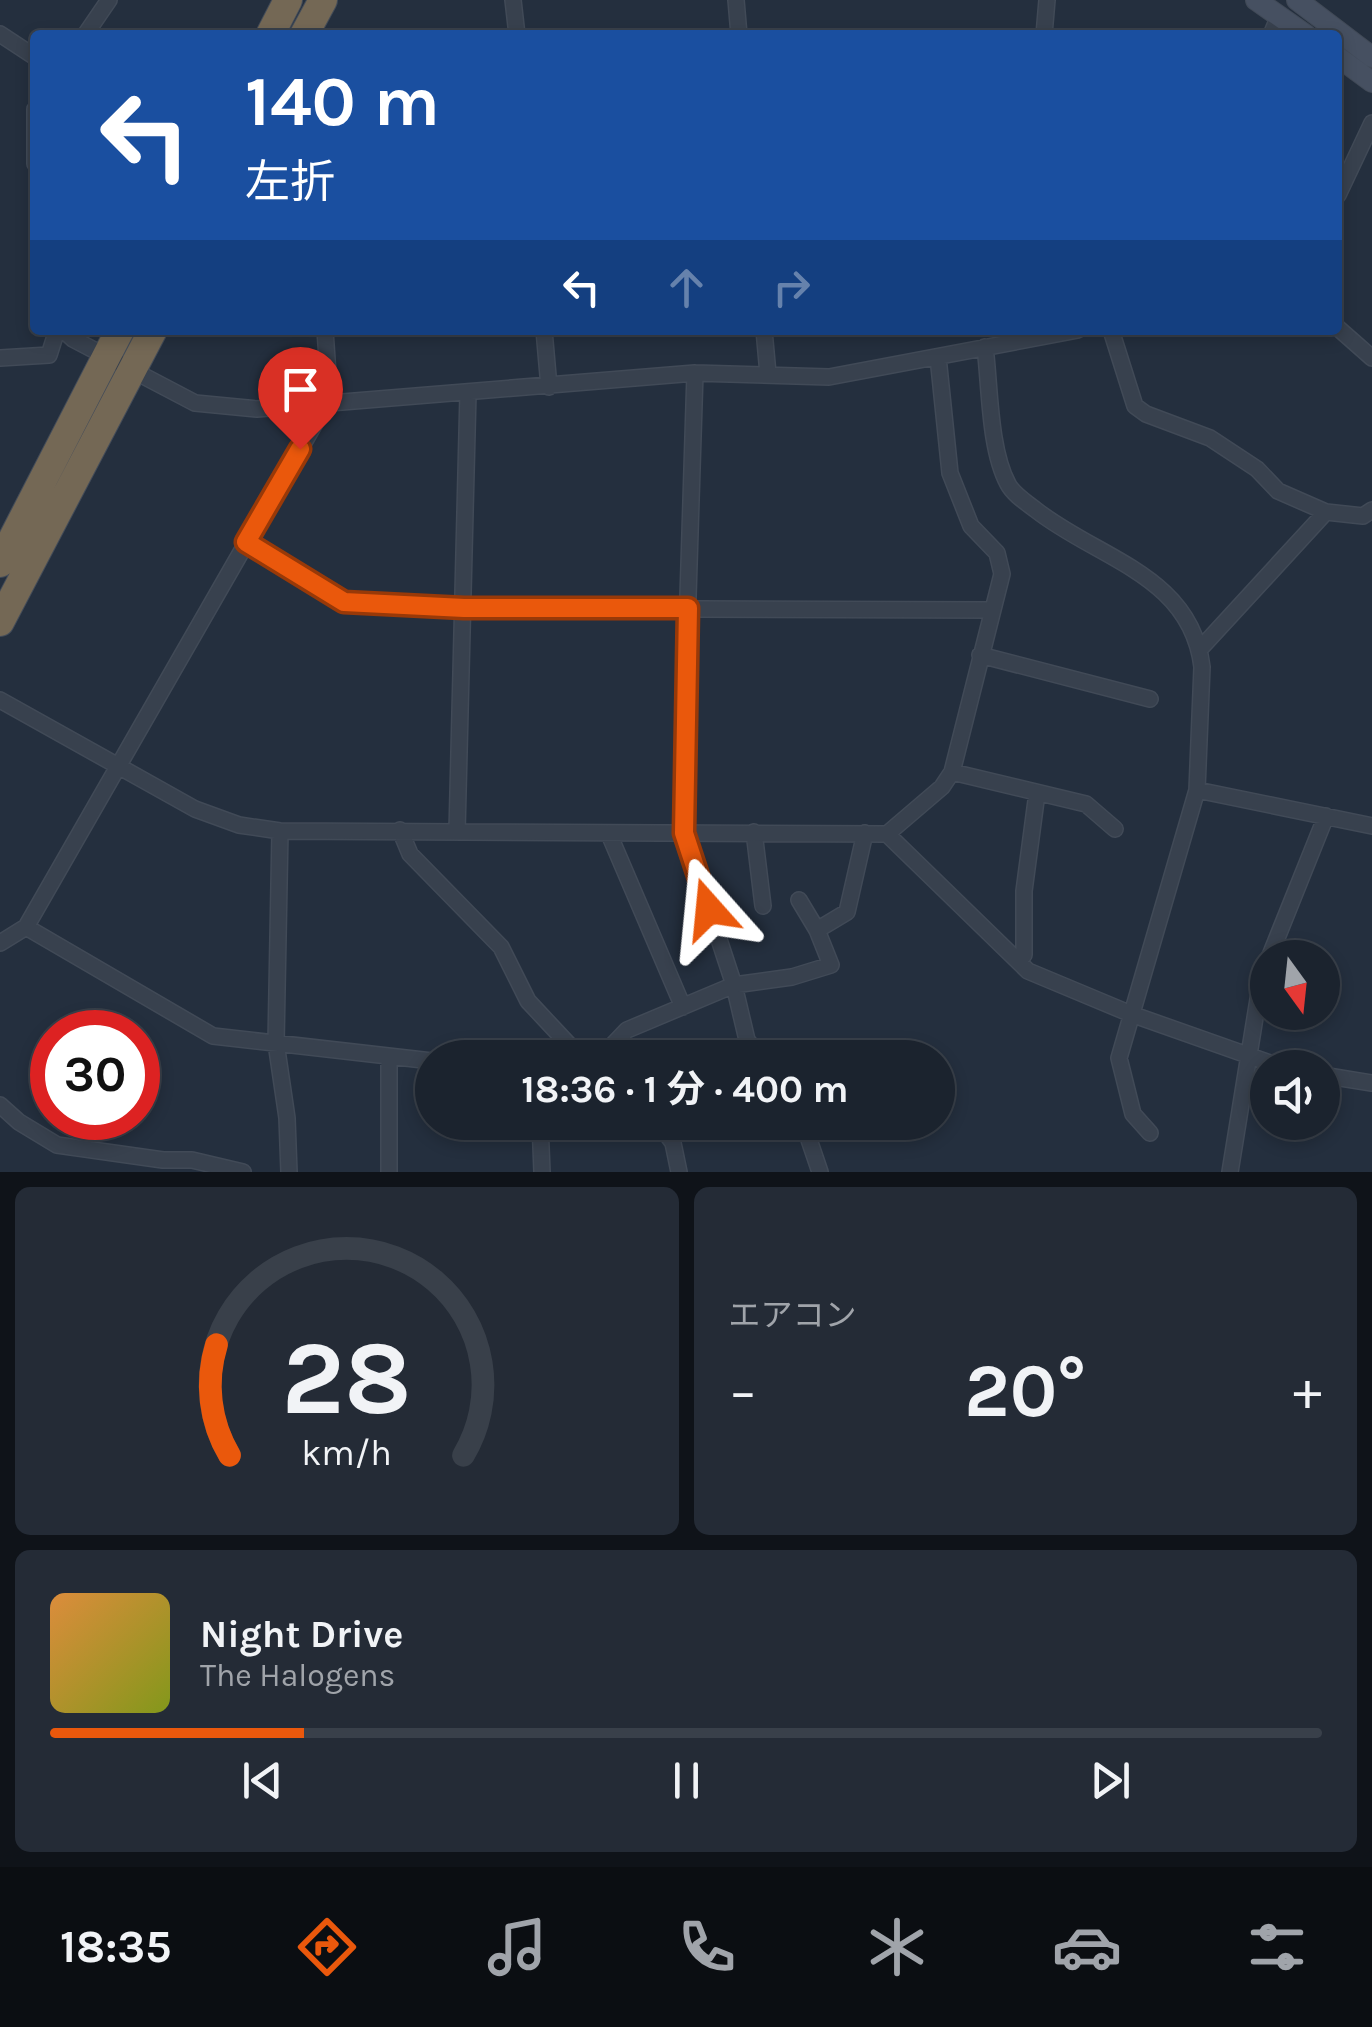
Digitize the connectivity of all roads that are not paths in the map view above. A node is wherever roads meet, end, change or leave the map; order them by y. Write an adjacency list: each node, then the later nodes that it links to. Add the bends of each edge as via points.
1 (108, 0): 10 (street)
2 (288, 0): 11 (highway)
3 (323, 0): 12 (highway)
4 (513, 0): 13 (street)
5 (736, 0): 14 (street)
6 (1047, 0): 15 (street)
7 (1256, 0): 9 (street)
8 (1297, 0): 16 (street)
9 (1275, 26)
10 (88, 30)
11 (273, 30)
12 (307, 30)
13 (516, 30)
14 (739, 30)
15 (1044, 30)
16 (1336, 30)
17 (0, 34): 19 (street)
18 (1342, 34): 20 (street)
19 (30, 54)
20 (1372, 57)
21 (1342, 60): 22 (street)
22 (1372, 82)
23 (1372, 123): 24 (street)
24 (1342, 186)
25 (1342, 332): 39 (street)
26 (58, 335): 37 (street, via 49,354)
27 (67, 335): 38 (street)
28 (118, 335): 38 (highway)
29 (150, 335): 40 (highway)
30 (325, 335): 45 (street)
31 (544, 335): 43 (street)
32 (764, 335): 42 (street)
33 (1032, 335): 35 (street)
34 (1113, 335): 47 (street, via 1135,406 1210,438 1278,490)
35 (986, 347): 36 (street); 54 (street, via 1008,486 1051,522 1150,578 1175,600)
36 (938, 357): 42 (street, via 828,377); 52 (street, via 950,473 970,526 1000,564)
37 (0, 358)
38 (106, 358): 40 (street); 49 (highway)
39 (1372, 358)
40 (132, 371): 45 (street, via 195,402 257,410); 53 (highway)
41 (694, 373): 42 (street); 43 (street); 51 (street)
42 (768, 374)
43 (548, 387): 44 (street)
44 (468, 393): 45 (street); 50 (street)
45 (324, 404): 48 (street)
46 (1372, 510): 47 (street, via 1363,516)
47 (1326, 512): 54 (street)
48 (246, 542): 50 (street, via 344,602); 60 (street)
49 (0, 563)
50 (464, 608): 51 (street); 69 (street)
51 (688, 608): 52 (street); 71 (street)
52 (991, 610): 55 (street)
53 (0, 622)
54 (1200, 649): 62 (street)
55 (980, 655): 56 (street); 61 (street)
56 (1150, 698)
57 (0, 700): 58 (street)
58 (16, 709): 59 (street); 60 (street)
59 (0, 721)
60 (120, 766): 68 (street, via 195,809); 77 (street)
61 (952, 772): 63 (street); 74 (street)
62 (1197, 790): 64 (street); 84 (street)
63 (1038, 792): 66 (street, via 1086,804); 81 (street, via 1024,891 1024,955)
64 (1326, 816): 65 (street); 79 (street)
65 (1372, 826)
66 (1116, 829)
67 (400, 830): 68 (street); 69 (street); 85 (street, via 410,854 502,947 528,1001)
68 (280, 832): 88 (street)
69 (456, 832): 73 (street)
70 (754, 832): 71 (street); 72 (street); 76 (street)
71 (684, 833): 73 (street); 82 (street)
72 (865, 833): 74 (street); 78 (street, via 846,912)
73 (609, 834): 83 (street)
74 (887, 834): 81 (street)
75 (798, 900): 78 (street)
76 (763, 906)
77 (26, 927): 80 (street); 88 (street, via 213,1036)
78 (817, 930): 82 (street, via 830,965)
79 (1276, 940)
80 (0, 942)
81 (1018, 962): 84 (street)
82 (734, 985): 83 (street); 87 (street)
83 (682, 1007): 86 (street, via 627,1030)
84 (1130, 1014): 90 (street); 95 (street, via 1118,1058 1134,1114)
85 (559, 1040)
86 (620, 1040)
87 (747, 1040)
88 (276, 1043): 89 (street); 100 (street)
89 (389, 1056): 91 (street); 101 (street)
90 (1250, 1058): 105 (street)
91 (415, 1059)
92 (1340, 1078): 93 (street)
93 (1372, 1083)
94 (0, 1105): 99 (street, via 57,1145)
95 (1150, 1133)
96 (541, 1140): 102 (street)
97 (672, 1140): 103 (street)
98 (809, 1140): 104 (street)
99 (243, 1172)
100 (289, 1172)
101 (389, 1172)
102 (542, 1172)
103 (679, 1172)
104 (820, 1172)
105 (1230, 1172)

